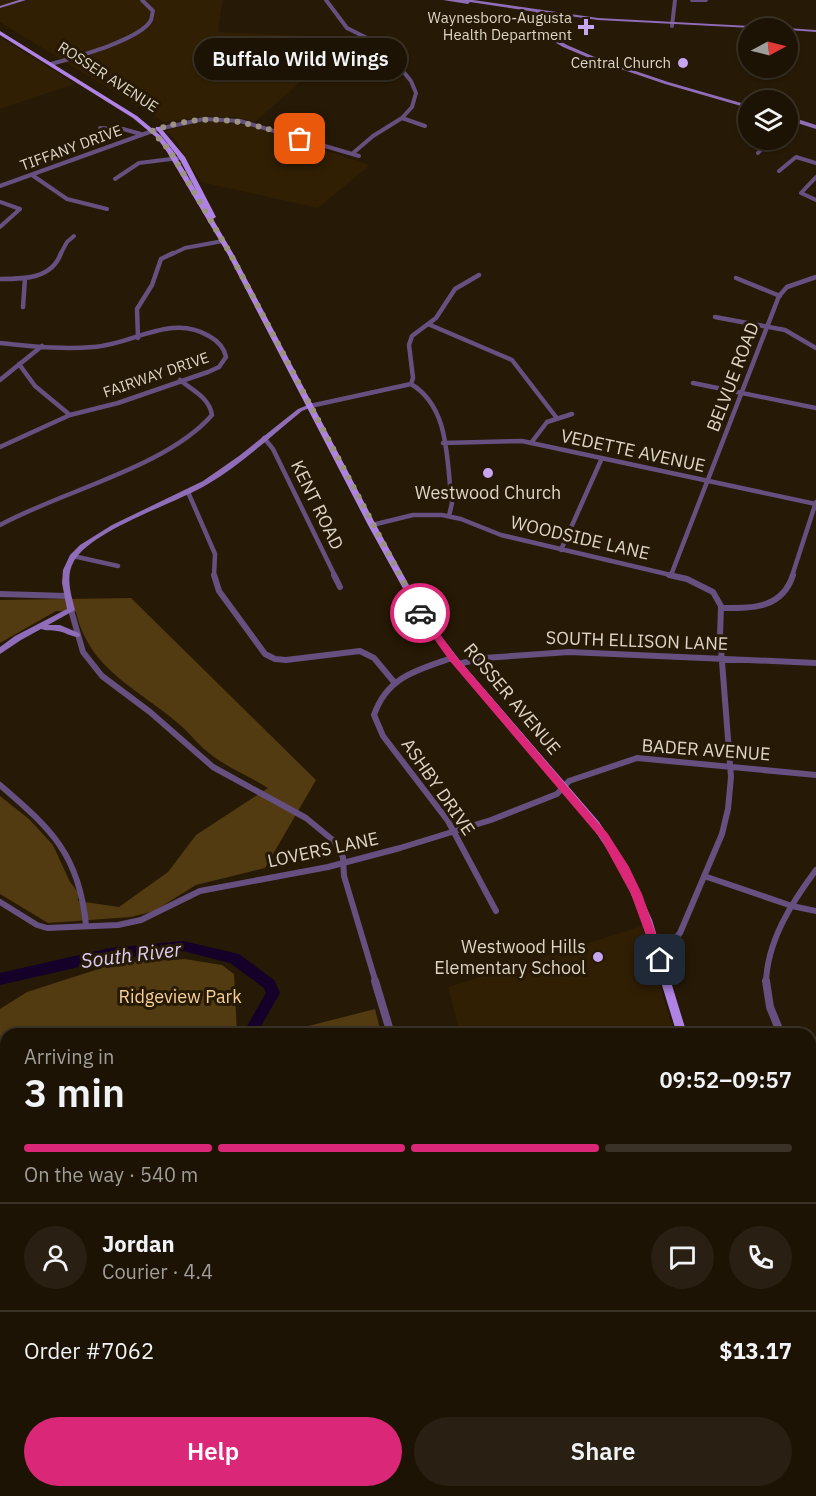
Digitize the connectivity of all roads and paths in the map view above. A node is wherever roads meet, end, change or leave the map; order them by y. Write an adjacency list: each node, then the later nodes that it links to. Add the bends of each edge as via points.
1 (14, 0): 10 (street)
2 (24, 0): 10 (street)
3 (142, 0): 19 (street, via 150,7 152,17 142,31)
4 (326, 0): 21 (street, via 339,21 387,53 411,81 416,93)
5 (446, 0): 11 (street)
6 (464, 0): 11 (street)
7 (675, 0): 12 (street)
8 (692, 0): 9 (street)
9 (706, 0)
10 (0, 6)
11 (537, 13): 12 (street, via 597,21); 20 (street, via 533,22 536,28 576,53)
12 (672, 24): 14 (street); 15 (street)
13 (0, 27): 19 (main road, ROSSER AVENUE)
14 (738, 27)
15 (738, 29)
16 (798, 32): 18 (street)
17 (0, 33): 19 (main road, ROSSER AVENUE)
18 (816, 33)
19 (54, 63): 26 (main road, ROSSER AVENUE)
20 (738, 103)
21 (402, 118): 23 (street); 30 (street)
22 (798, 122): 24 (street)
23 (425, 126)
24 (816, 127)
25 (100, 128): 27 (street)
26 (155, 130): 27 (street, TIFFANY DRIVE); 30 (street, TIFFANY DRIVE, via 201,119 231,119); 32 (main road, ROSSER AVENUE); 33 (main road, ROSSER AVENUE)
27 (141, 135): 36 (street, TIFFANY DRIVE)
28 (761, 150): 29 (street)
29 (758, 153)
30 (352, 154): 31 (street, TIFFANY DRIVE)
31 (359, 156)
32 (183, 157): 33 (street); 44 (main road, ROSSER AVENUE)
33 (175, 159): 38 (street, via 139,163); 44 (main road, ROSSER AVENUE)
34 (816, 163): 35 (street, via 795,157)
35 (779, 171)
36 (32, 175): 39 (street, TIFFANY DRIVE); 42 (street, via 67,199)
37 (816, 177): 40 (street, via 801,193)
38 (115, 179)
39 (0, 186)
40 (816, 200)
41 (0, 202): 43 (street, via 20,209)
42 (107, 209)
43 (0, 227)
44 (218, 231): 46 (main road, ROSSER AVENUE)
45 (74, 236): 48 (street, via 63,244 54,267)
46 (223, 241): 57 (street, via 185,248 161,259 150,289 137,309); 67 (main road, ROSSER AVENUE)
47 (479, 275): 55 (street, via 455,289)
48 (25, 278): 51 (street); 53 (street)
49 (736, 278): 52 (street)
50 (815, 278): 52 (street, via 787,287)
51 (0, 279)
52 (780, 296): 56 (street, BELVUE ROAD)
53 (23, 307)
54 (715, 317): 56 (street)
55 (428, 324): 65 (street, via 410,340); 71 (street, via 517,364)
56 (767, 327): 60 (street, via 790,333); 66 (street, BELVUE ROAD)
57 (138, 338): 59 (street, FAIRWAY DRIVE, via 99,347); 63 (street, FAIRWAY DRIVE, via 183,327 199,331 222,346 226,357 219,367)
58 (0, 343): 59 (street, FAIRWAY DRIVE)
59 (42, 346): 61 (street)
60 (816, 348)
61 (20, 364): 62 (street); 70 (street, via 35,386)
62 (0, 380)
63 (180, 380): 70 (street, FAIRWAY DRIVE, via 141,396); 81 (street, via 211,407 212,415 203,427 156,455 28,509)
64 (693, 383): 66 (street)
65 (411, 384): 67 (street); 73 (street, via 436,411)
66 (741, 393): 68 (street); 77 (street, BELVUE ROAD)
67 (310, 406): 72 (street); 82 (main road, ROSSER AVENUE)
68 (816, 408)
69 (572, 414): 71 (street)
70 (70, 415): 75 (street, FAIRWAY DRIVE)
71 (556, 417): 74 (street, via 541,425)
72 (264, 438): 78 (street); 87 (street, KENT ROAD, via 273,449)
73 (443, 443): 74 (street, VEDETTE AVENUE); 80 (street, via 452,503)
74 (531, 443): 76 (street, VEDETTE AVENUE)
75 (0, 447)
76 (602, 458): 77 (street, VEDETTE AVENUE); 83 (street)
77 (707, 480): 79 (street, VEDETTE AVENUE); 86 (street, BELVUE ROAD)
78 (188, 492): 84 (street, via 99,536); 98 (street, via 215,554 214,578 219,591 265,654 294,660 360,651 374,658)
79 (816, 503): 90 (street, via 790,586 784,594 758,606)
80 (449, 516): 82 (street, WOODSIDE LANE, via 418,515); 83 (street, WOODSIDE LANE, via 493,533)
81 (0, 525)
82 (372, 525): 96 (main road, ROSSER AVENUE, via 412,601)
83 (561, 550): 86 (street, WOODSIDE LANE)
84 (74, 556): 85 (street); 89 (street, via 66,576)
85 (118, 566)
86 (671, 575): 90 (street, WOODSIDE LANE, via 708,588)
87 (340, 587)
88 (0, 594): 89 (street)
89 (68, 596): 91 (street)
90 (721, 608): 95 (street)
91 (71, 610): 92 (street); 93 (street)
92 (38, 629): 93 (street, via 60,628); 94 (street)
93 (76, 635): 104 (street, via 85,656 100,673 211,766 284,805 317,828 338,848)
94 (0, 651)
95 (721, 658): 96 (street, SOUTH ELLISON LANE, via 552,652); 97 (street, SOUTH ELLISON LANE); 99 (street)
96 (455, 661): 98 (street, SOUTH ELLISON LANE); 102 (main road, ROSSER AVENUE)
97 (816, 663)
98 (394, 682): 103 (street, ASHBY DRIVE, via 379,699 375,722)
99 (730, 765): 100 (street, BADER AVENUE); 102 (street, BADER AVENUE, via 628,759 569,781); 106 (street, via 725,823)
100 (816, 775)
101 (0, 785): 111 (street, via 44,824 66,851 81,885)
102 (563, 788): 103 (street, LOVERS LANE, via 557,794); 112 (main road, ROSSER AVENUE, via 604,836 625,869)
103 (455, 832): 104 (street, LOVERS LANE); 109 (street, ASHBY DRIVE)
104 (343, 863): 111 (street, LOVERS LANE, via 206,889 141,920); 113 (street)
105 (816, 870): 108 (street)
106 (704, 876): 108 (street); 112 (street, via 677,938)
107 (0, 902): 111 (street, LOVERS LANE, via 40,927)
108 (792, 906): 110 (street); 115 (street, via 766,968 767,992)
109 (496, 911)
110 (816, 911)
111 (86, 925)
112 (655, 945): 114 (main road, ROSSER AVENUE)
113 (389, 1028)
114 (680, 1028)
115 (779, 1028)

